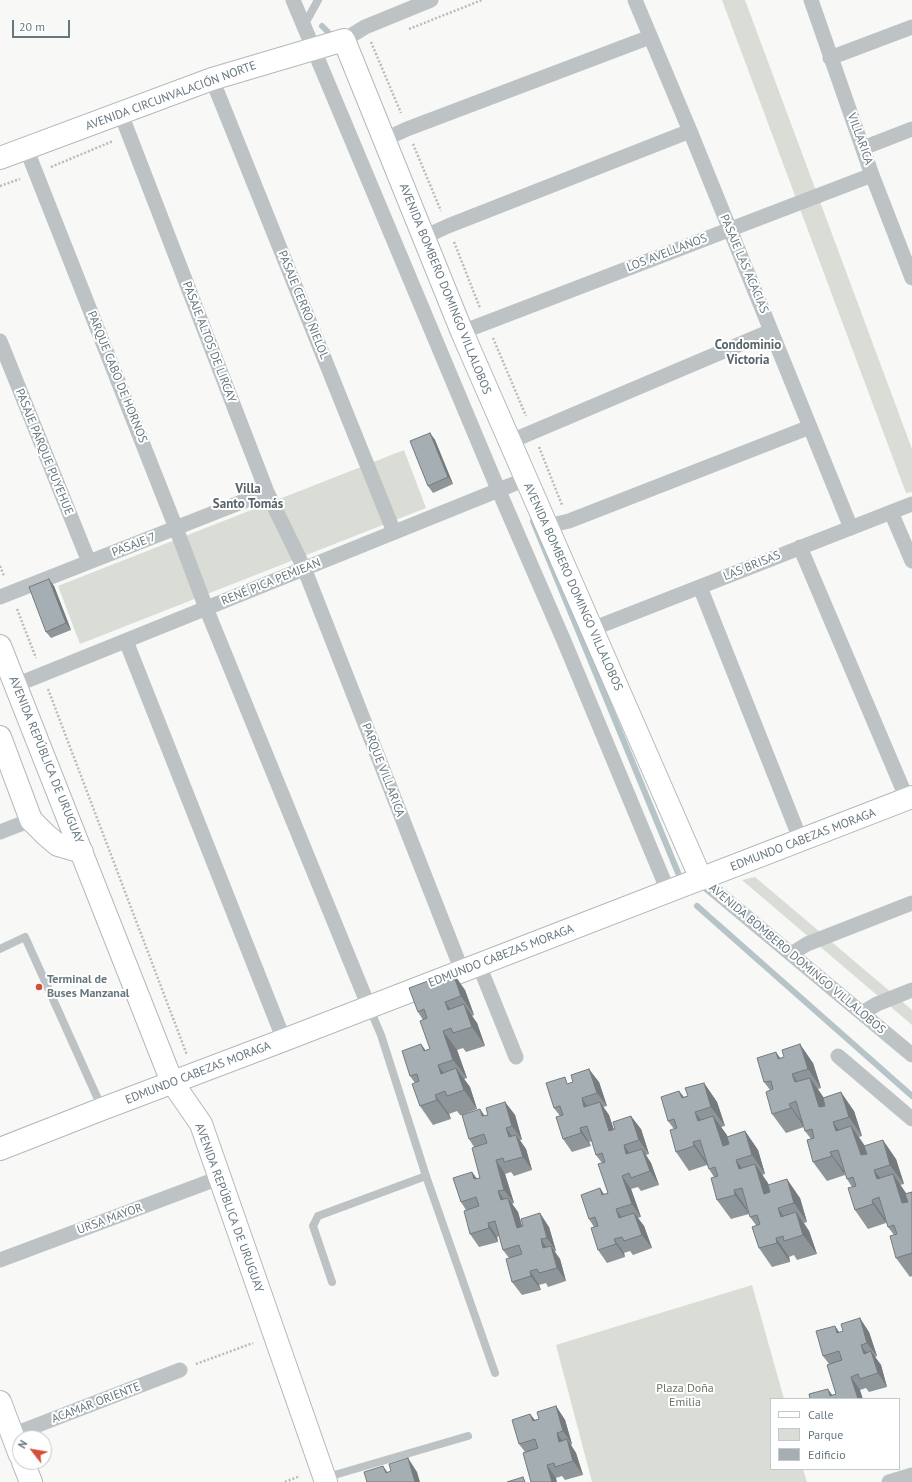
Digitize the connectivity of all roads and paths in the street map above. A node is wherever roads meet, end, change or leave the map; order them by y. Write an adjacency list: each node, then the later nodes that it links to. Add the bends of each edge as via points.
1 (293, 0): 6 (street)
2 (318, 0): 6 (lane)
3 (431, 0): 7 (street, AVENIDA CIRCUNVALACIÓN NORTE)
4 (635, 0): 9 (street, PASAJE LAS ACACIAS)
5 (811, 0): 12 (street, VILLARICA)
6 (303, 24): 11 (street)
7 (365, 27): 10 (street, AVENIDA CIRCUNVALACIÓN NORTE); 15 (path)
8 (912, 27): 12 (street)
9 (650, 37): 15 (street); 17 (street, PASAJE LAS ACACIAS)
10 (344, 40): 11 (street, AVENIDA CIRCUNVALACIÓN NORTE); 18 (street, AVENIDA BOMBERO DOMINGO VILLALOBOS)
11 (312, 49): 13 (street, AVENIDA CIRCUNVALACIÓN NORTE); 36 (street)
12 (830, 58): 20 (street, VILLARICA)
13 (212, 78): 14 (street, AVENIDA CIRCUNVALACIÓN NORTE); 44 (street, PASAJE CERRO ÑIELOL)
14 (121, 114): 19 (street, AVENIDA CIRCUNVALACIÓN NORTE); 37 (street, PASAJE ALTOS DE LIRCAY)
15 (407, 129): 18 (street); 23 (path)
16 (912, 129): 20 (street)
17 (690, 131): 23 (street); 24 (street, PASAJE LAS ACACIAS)
18 (383, 140): 25 (street, AVENIDA BOMBERO DOMINGO VILLALOBOS)
19 (26, 148): 21 (street, AVENIDA CIRCUNVALACIÓN NORTE); 42 (street, PARQUE CABO DE HORNOS)
20 (863, 148): 22 (street, VILLARICA)
21 (0, 158)
22 (872, 175): 24 (street, LOS AVELLANOS); 26 (street, VILLARICA)
23 (448, 226): 25 (street); 28 (path)
24 (729, 229): 28 (street, LOS AVELLANOS); 29 (street, PASAJE LAS ACACIAS)
25 (424, 237): 30 (street, AVENIDA BOMBERO DOMINGO VILLALOBOS)
26 (906, 247): 27 (street, VILLARICA)
27 (912, 278)
28 (486, 322): 30 (street, LOS AVELLANOS); 33 (path)
29 (772, 331): 32 (street, PASAJE LAS ACACIAS); 33 (street)
30 (462, 332): 34 (street, AVENIDA BOMBERO DOMINGO VILLALOBOS)
31 (0, 341): 47 (street, PASAJE PARQUE PUYEHUE)
32 (810, 426): 40 (street); 43 (street, PASAJE LAS ACACIAS)
33 (533, 432): 34 (street); 40 (path)
34 (509, 442): 35 (street, AVENIDA BOMBERO DOMINGO VILLALOBOS)
35 (526, 479): 36 (street, RENÉ PICA PEMJEAN); 41 (street, AVENIDA BOMBERO DOMINGO VILLALOBOS)
36 (498, 489): 44 (street, RENÉ PICA PEMJEAN); 65 (street)
37 (267, 492): 42 (street, PASAJE 7); 49 (street, PASAJE ALTOS DE LIRCAY)
38 (912, 504): 39 (street, LAS BRISAS)
39 (891, 512): 43 (street, LAS BRISAS); 46 (street)
40 (569, 521): 41 (street)
41 (547, 526): 53 (street, AVENIDA BOMBERO DOMINGO VILLALOBOS)
42 (176, 528): 47 (street, PASAJE 7); 52 (street, PARQUE CABO DE HORNOS)
43 (851, 528): 45 (street, LAS BRISAS)
44 (394, 532): 49 (street, RENÉ PICA PEMJEAN)
45 (800, 547): 50 (street, LAS BRISAS); 59 (street)
46 (912, 561)
47 (89, 562): 51 (street, PASAJE 7)
48 (0, 566): 51 (path)
49 (304, 568): 52 (street, RENÉ PICA PEMJEAN); 69 (street, PARQUE VILLARICA)
50 (700, 587): 53 (street, LAS BRISAS); 62 (street)
51 (5, 595): 56 (path)
52 (206, 608): 54 (street, RENÉ PICA PEMJEAN); 71 (street, PARQUE CABO DE HORNOS)
53 (592, 629): 64 (street, AVENIDA BOMBERO DOMINGO VILLALOBOS)
54 (126, 641): 56 (street, RENÉ PICA PEMJEAN); 73 (street)
55 (0, 646): 57 (street, AVENIDA REPÚBLICA DE URUGUAY)
56 (42, 674): 57 (street, RENÉ PICA PEMJEAN); 77 (path)
57 (16, 684): 63 (street, AVENIDA REPÚBLICA DE URUGUAY)
58 (0, 737): 60 (street, AVENIDA REPÚBLICA DE URUGUAY)
59 (910, 798): 62 (street, EDMUNDO CABEZAS MORAGA)
60 (31, 820): 61 (street); 63 (street, AVENIDA REPÚBLICA DE URUGUAY, via 58,845)
61 (0, 832)
62 (801, 841): 64 (street, EDMUNDO CABEZAS MORAGA)
63 (82, 852): 78 (street, AVENIDA REPÚBLICA DE URUGUAY)
64 (702, 879): 65 (street, EDMUNDO CABEZAS MORAGA); 68 (street, AVENIDA BOMBERO DOMINGO VILLALOBOS)
65 (668, 891): 69 (street, EDMUNDO CABEZAS MORAGA)
66 (912, 903): 68 (street, via 807,944)
67 (0, 949): 79 (lane, via 25,937)
68 (791, 954): 72 (street, AVENIDA BOMBERO DOMINGO VILLALOBOS)
69 (470, 968): 71 (street, EDMUNDO CABEZAS MORAGA); 76 (street, PARQUE VILLARICA)
70 (912, 990): 72 (street)
71 (369, 1007): 73 (street, EDMUNDO CABEZAS MORAGA); 82 (lane, via 381,1035)
72 (862, 1013): 74 (street, AVENIDA BOMBERO DOMINGO VILLALOBOS)
73 (284, 1040): 77 (street, EDMUNDO CABEZAS MORAGA)
74 (912, 1055)
75 (838, 1056): 80 (street)
76 (516, 1057)
77 (194, 1074): 78 (street, EDMUNDO CABEZAS MORAGA)
78 (172, 1082): 79 (street, EDMUNDO CABEZAS MORAGA); 83 (street, AVENIDA REPÚBLICA DE URUGUAY, via 201,1124)
79 (102, 1109): 81 (street, EDMUNDO CABEZAS MORAGA)
80 (912, 1119)
81 (0, 1150)
82 (426, 1176): 85 (lane, via 318,1216 313,1226); 88 (lane)
83 (220, 1178): 84 (street, URSA MAYOR); 96 (street, AVENIDA REPÚBLICA DE URUGUAY)
84 (0, 1260)
85 (332, 1282)
86 (254, 1343): 87 (path)
87 (180, 1370): 90 (street, ACAMAR ORIENTE)
88 (495, 1373)
89 (0, 1402): 91 (street)
90 (49, 1430)
91 (12, 1434)
92 (468, 1436): 96 (lane)
93 (26, 1470): 97 (street)
94 (912, 1475): 99 (street)
95 (300, 1476): 98 (path)
96 (325, 1480)
97 (30, 1482)
98 (286, 1482)
99 (889, 1482)

